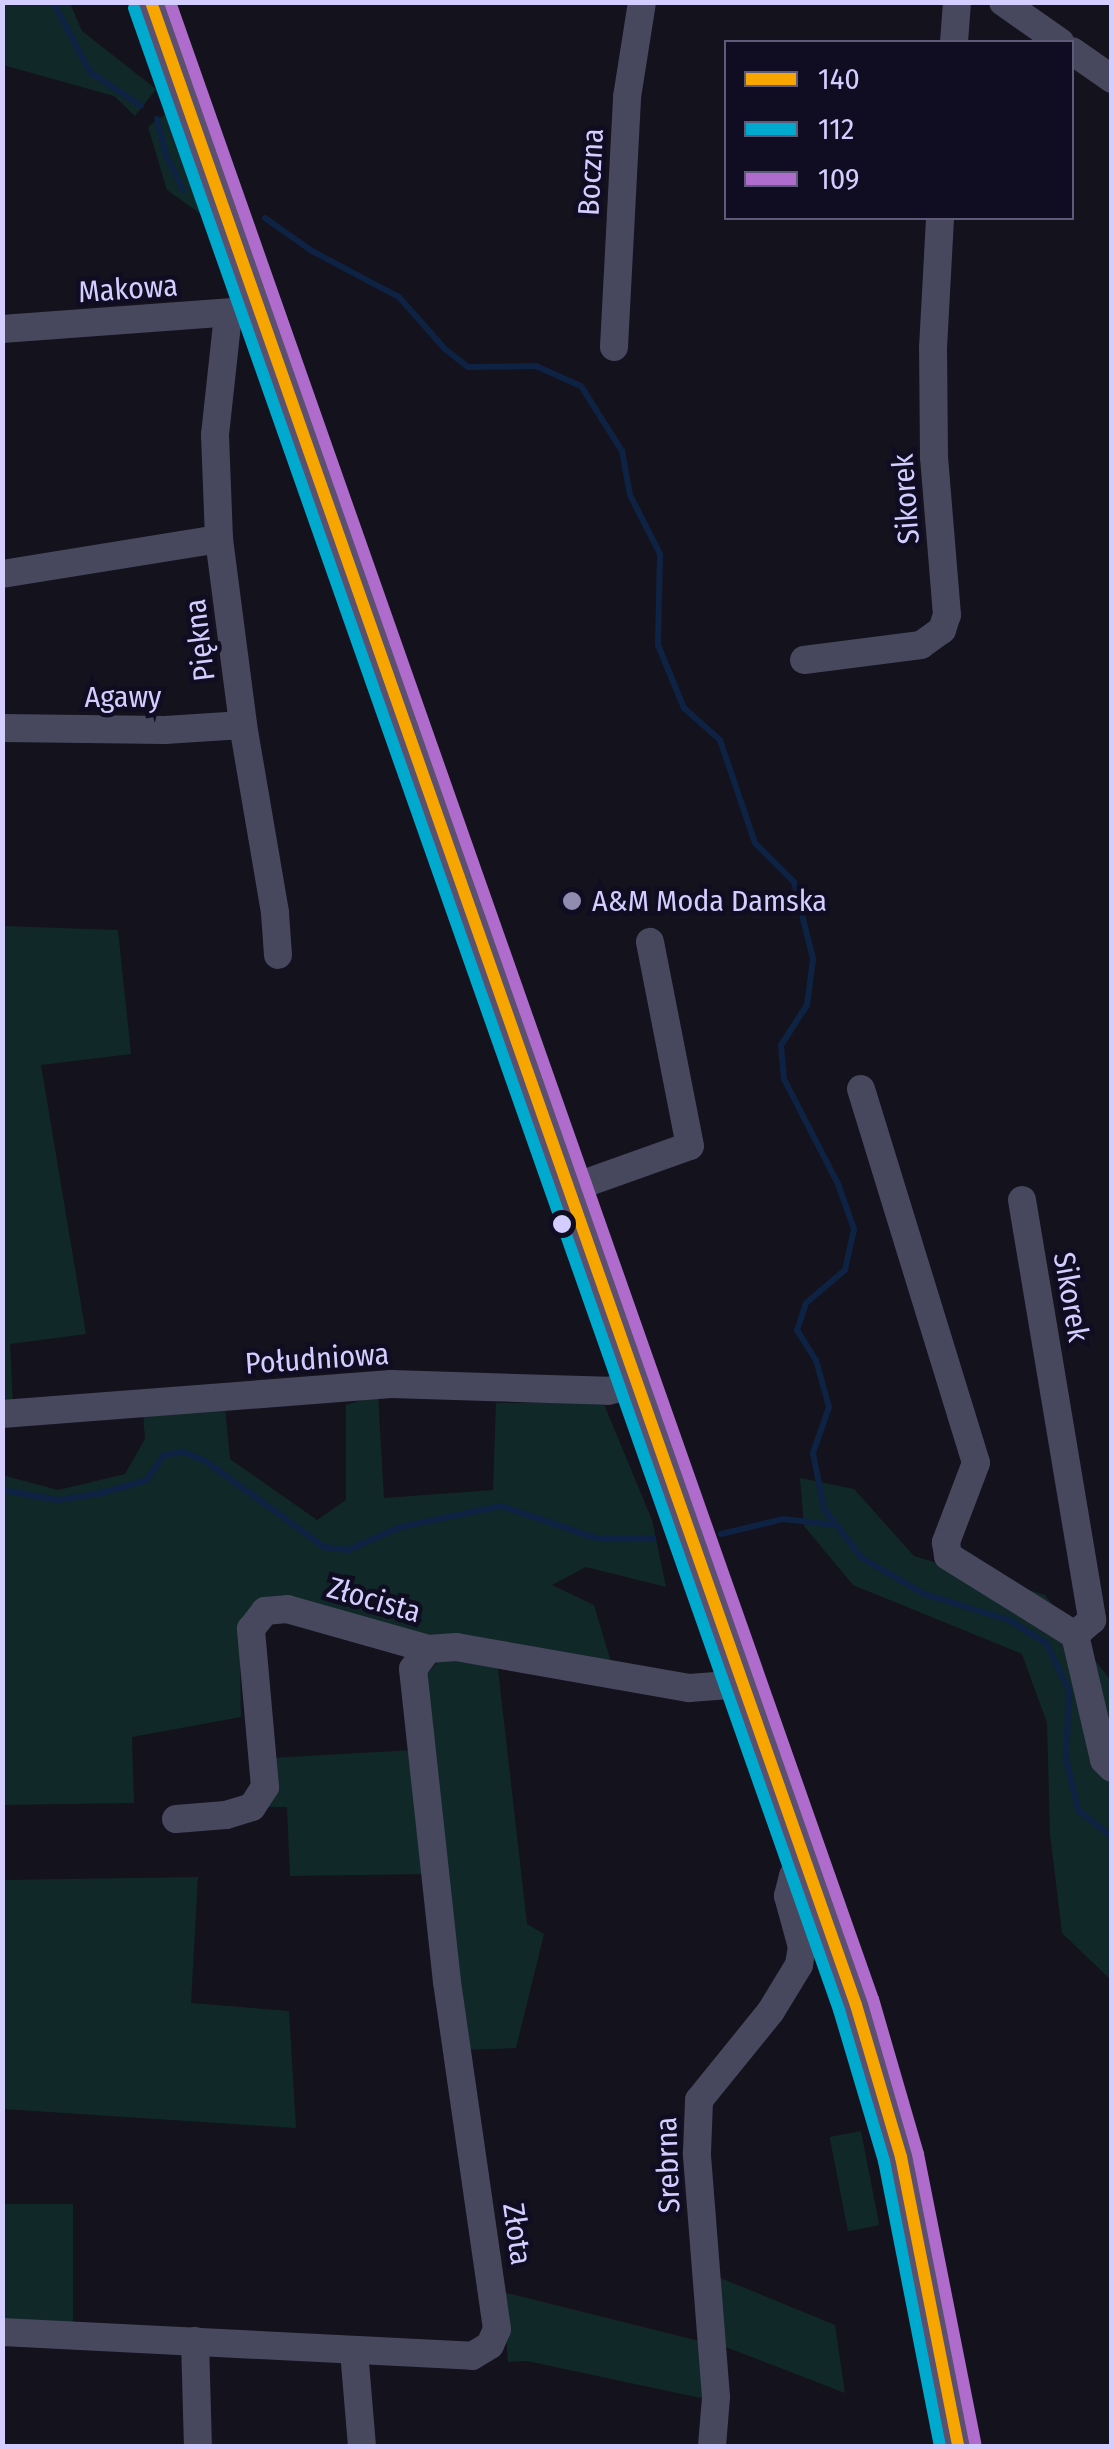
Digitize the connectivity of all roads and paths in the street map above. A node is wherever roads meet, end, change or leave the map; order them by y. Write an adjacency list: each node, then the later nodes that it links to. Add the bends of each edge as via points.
1 (151, 2): 10 (main road)
2 (642, 2): 12 (street, Boczna, via 627,97)
3 (957, 2): 5 (street)
4 (1006, 3): 6 (street)
5 (954, 40)
6 (1057, 40)
7 (1074, 51): 8 (street)
8 (1112, 79)
9 (940, 220): 15 (street, Sikorek, via 933,366 942,630 921,645)
10 (243, 312): 11 (street, Makowa); 13 (street, Piękna, via 215,435); 21 (main road)
11 (2, 330)
12 (614, 346)
13 (219, 539): 14 (street); 16 (street, Piękna)
14 (2, 574)
15 (804, 660)
16 (243, 725): 17 (street, Agawy); 19 (street, Piękna)
17 (2, 728)
18 (650, 942): 21 (street, via 690,1146)
19 (278, 955)
20 (861, 1089): 25 (street, via 976,1463 946,1542 948,1556)
21 (568, 1189): 23 (main road)
22 (1022, 1200): 25 (street, Sikorek, via 1092,1620)
23 (637, 1384): 24 (street, Południowa, via 608,1391 390,1384); 27 (main road)
24 (2, 1414)
25 (1075, 1635): 28 (street, via 1104,1760)
26 (428, 1649): 27 (street, Złocista, via 456,1647 690,1688); 29 (street, Złocista, via 287,1609 265,1611 252,1628 265,1787 252,1807); 33 (street, Złota, via 414,1669 447,1982 497,2329 490,2344 472,2356)
27 (743, 1684): 30 (main road)
28 (1112, 1768)
29 (176, 1819)
30 (807, 1864): 36 (street, Srebrna, via 794,1876 788,1896 802,1947 799,1965 771,2011 698,2100 716,2397); 37 (main road, via 892,2118)
31 (2, 2332): 32 (street, Złota)
32 (194, 2341): 33 (street, Złota); 34 (street)
33 (354, 2351): 35 (street)
34 (198, 2446)
35 (362, 2446)
36 (712, 2446)
37 (958, 2446)

